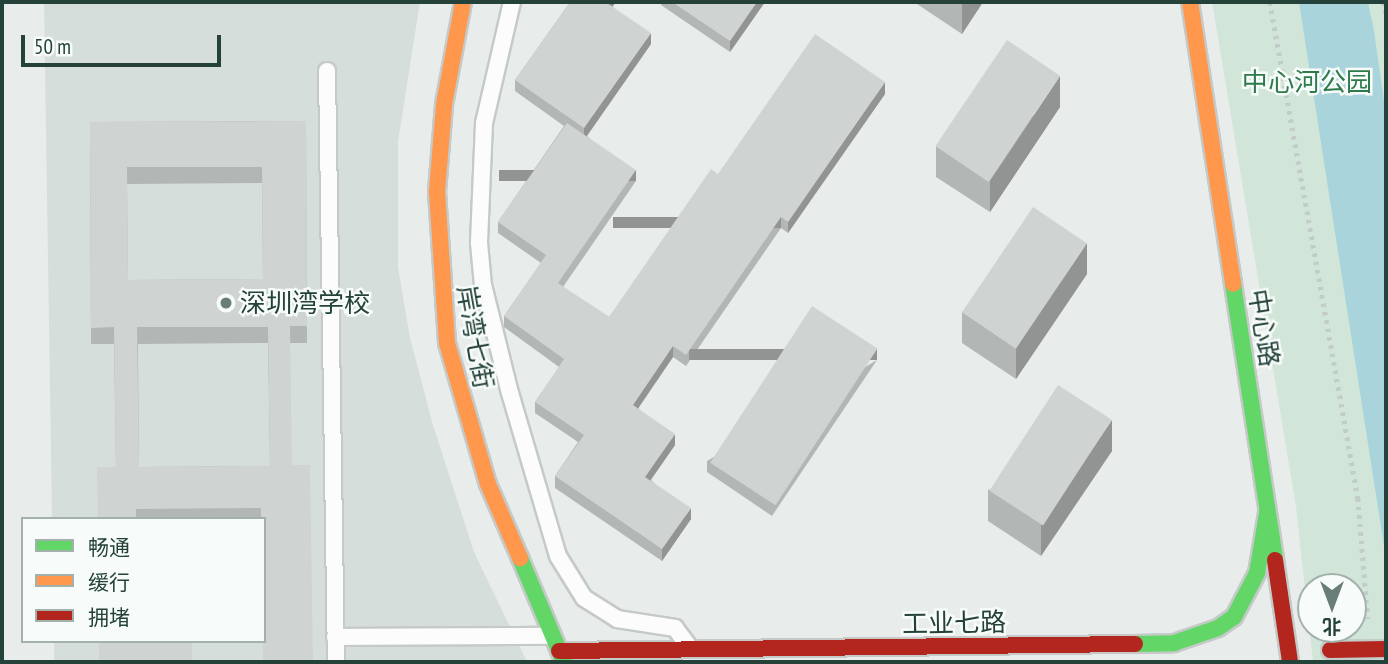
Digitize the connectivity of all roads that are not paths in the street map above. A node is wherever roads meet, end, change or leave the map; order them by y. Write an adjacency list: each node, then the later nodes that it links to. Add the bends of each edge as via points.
1 (463, 2): 7 (street, 岸湾七街, via 444,105 438,192 443,311 471,438)
2 (512, 2): 10 (lane, via 484,123 479,243 483,285 510,393 558,556 584,598 617,619 675,628)
3 (1190, 2): 5 (street, 中心路)
4 (327, 71): 8 (lane)
5 (1267, 513): 6 (street, 中心路); 10 (street, 工业七路, via 1249,596 1218,628 1186,640 1145,645)
6 (1287, 626): 9 (street, bridge, via 1309,645 1330,650); 13 (street, 中心路)
7 (551, 636): 8 (lane); 11 (street, 岸湾七街)
8 (335, 637): 12 (lane)
9 (1386, 649)
10 (691, 650): 11 (street, 工业七路)
11 (561, 657)
12 (336, 662)
13 (1290, 662)

